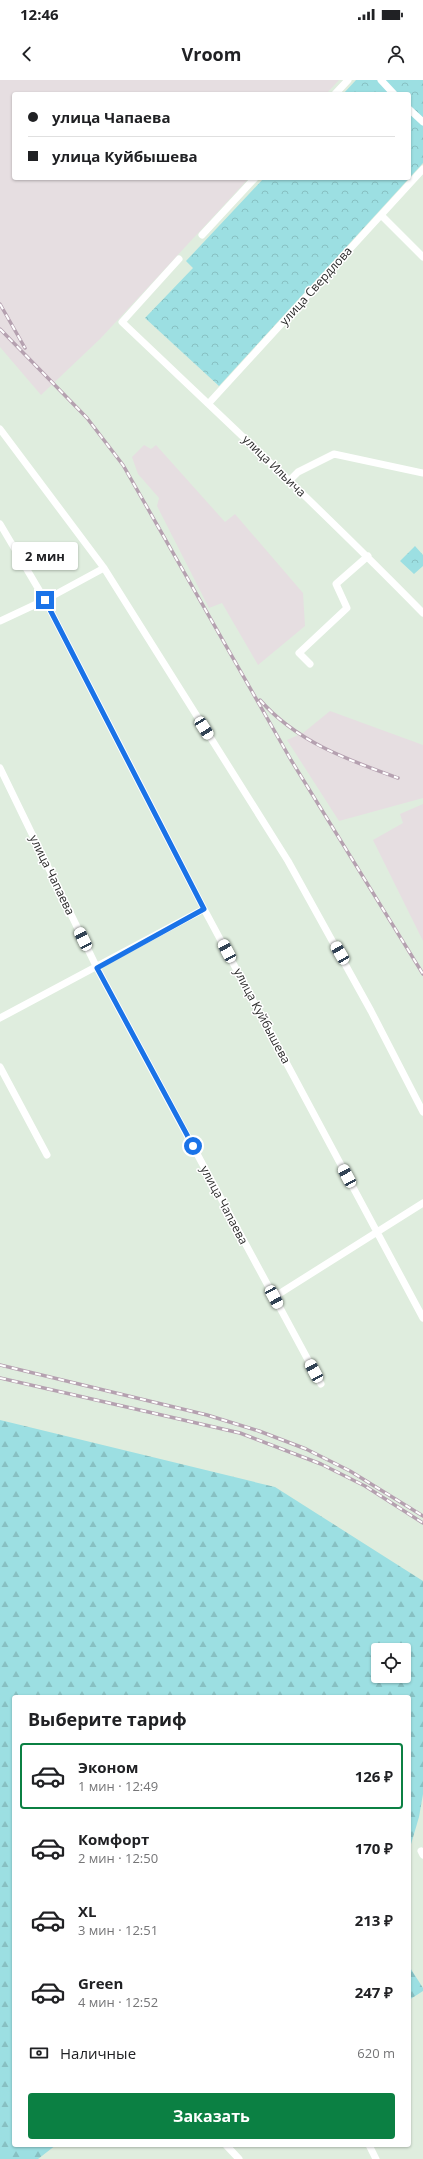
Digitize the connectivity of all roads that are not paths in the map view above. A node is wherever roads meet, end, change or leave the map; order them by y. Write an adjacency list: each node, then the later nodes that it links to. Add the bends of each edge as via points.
1 (348, 80): 3 (street)
2 (381, 80): 4 (street)
3 (337, 92)
4 (392, 92)
5 (411, 111): 6 (street)
6 (423, 122)
7 (423, 168): 9 (street, улица Свердлова)
8 (253, 180): 10 (street)
9 (381, 215): 11 (street); 13 (street, улица Свердлова)
10 (202, 235)
11 (423, 257)
12 (179, 259): 13 (street, улица Ильича, via 122,322)
13 (209, 403): 16 (street, улица Ильича)
14 (1, 432): 19 (street)
15 (423, 473): 16 (street, via 334,454 298,472)
16 (289, 481): 18 (street, улица Ильича)
17 (0, 524): 20 (street, улица Куйбышева)
18 (368, 556): 21 (street, улица Ильича); 23 (street, via 336,584 348,608 299,653)
19 (104, 568): 20 (street); 29 (street, via 288,861 368,1004)
20 (45, 600): 22 (street); 25 (street, улица Куйбышева)
21 (423, 613)
22 (0, 621)
23 (310, 664)
24 (0, 768): 26 (street, улица Чапаева)
25 (204, 909): 26 (street); 32 (street, улица Куйбышева)
26 (97, 968): 27 (street); 33 (street, улица Чапаева)
27 (0, 1018)
28 (0, 1067): 30 (street)
29 (423, 1112)
30 (47, 1155)
31 (423, 1203): 32 (street)
32 (377, 1233): 33 (street); 34 (street, улица Куйбышева)
33 (274, 1297): 35 (street, улица Чапаева)
34 (423, 1318)
35 (321, 1384)
36 (228, 2147): 38 (street)
37 (370, 2147): 39 (street)
38 (238, 2159)
39 (376, 2159)

